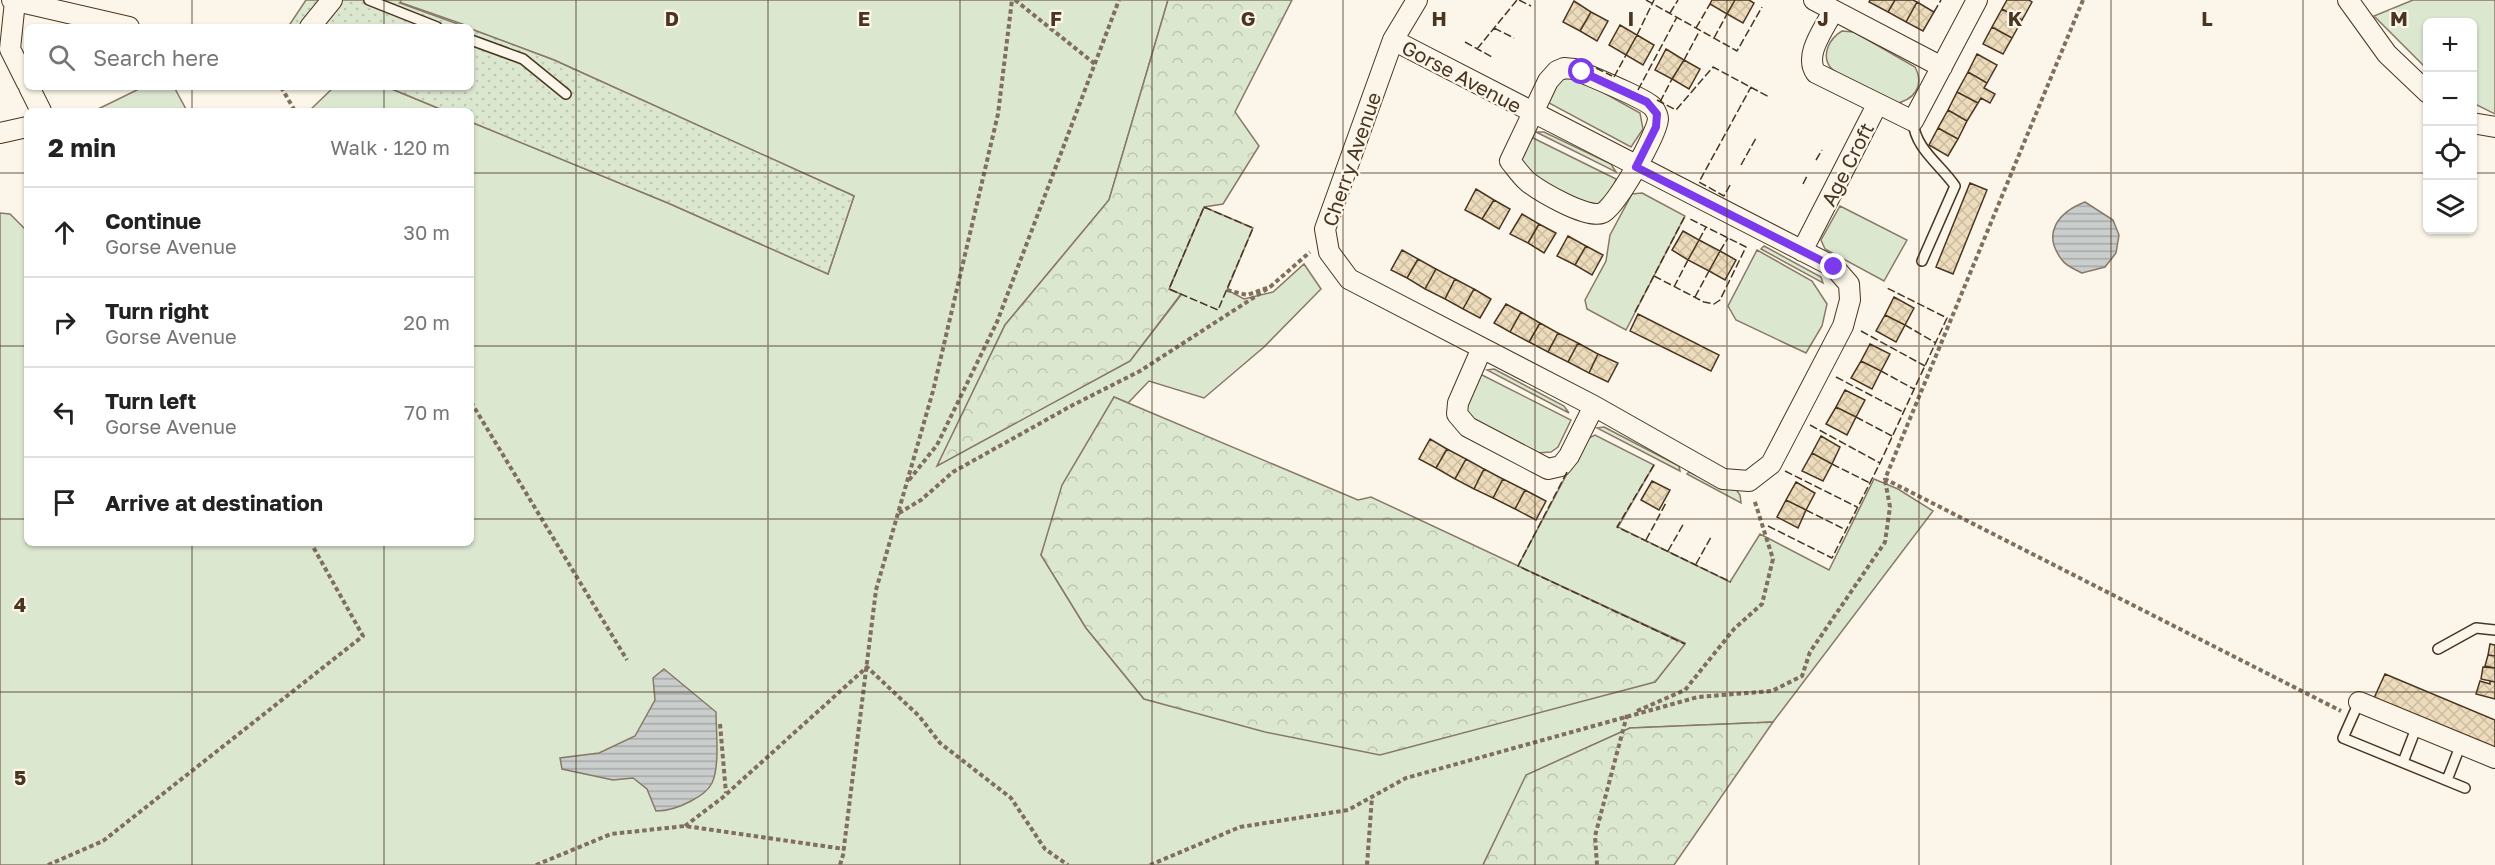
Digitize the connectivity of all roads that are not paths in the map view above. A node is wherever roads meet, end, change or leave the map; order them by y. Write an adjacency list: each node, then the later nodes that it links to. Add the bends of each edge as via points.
1 (13, 0): 9 (street); 15 (street, via 10,49)
2 (332, 0): 10 (street)
3 (369, 0): 11 (lane)
4 (1417, 0): 12 (street, Cherry Avenue)
5 (1814, 0): 8 (street)
6 (1977, 0): 14 (street)
7 (2348, 0): 16 (street, via 2387,54)
8 (1833, 11): 14 (street); 19 (street, Age Croft, via 1812,53 1812,68)
9 (116, 24)
10 (312, 24)
11 (429, 24)
12 (1393, 39): 21 (street, Gorse Avenue); 30 (street, Cherry Avenue, via 1325,229 1329,252 1349,279)
13 (474, 41): 18 (lane, via 522,59)
14 (1942, 67): 22 (street)
15 (24, 77)
16 (2423, 89)
17 (30, 90): 20 (street)
18 (566, 94)
19 (1877, 105): 22 (street); 28 (street, Age Croft)
20 (40, 108)
21 (1532, 113): 27 (street, Gorse Avenue); 27 (street, Gorse Avenue, via 1510,161 1527,181 1583,212 1599,214 1611,208); 27 (street, Gorse Avenue, via 1548,81 1564,68 1647,102 1658,120)
22 (1912, 122): 29 (lane, via 1921,148 1945,170 1955,186)
23 (2477, 124): 24 (street)
24 (2495, 127)
25 (24, 128): 26 (street)
26 (0, 133)
27 (1636, 167): 28 (street, Gorse Avenue)
28 (1802, 251): 32 (street, Gorse Avenue, via 1834,267 1849,284 1850,300 1843,326 1771,464)
29 (1922, 261)
30 (1482, 348): 31 (street, Cherry Avenue); 31 (street, via 1457,414 1468,427 1548,469 1561,466 1569,456)
31 (1594, 406): 32 (street, Cherry Avenue, via 1723,479)
32 (1749, 481)
33 (2495, 630): 34 (lane, via 2476,628)
34 (2438, 649)
35 (2356, 710): 36 (street); 39 (lane, via 2343,738)
36 (2417, 726): 37 (street); 39 (lane)
37 (2461, 744): 38 (street); 40 (lane)
38 (2495, 758)
39 (2403, 762): 40 (lane)
40 (2447, 780): 41 (lane)
41 (2465, 788)

